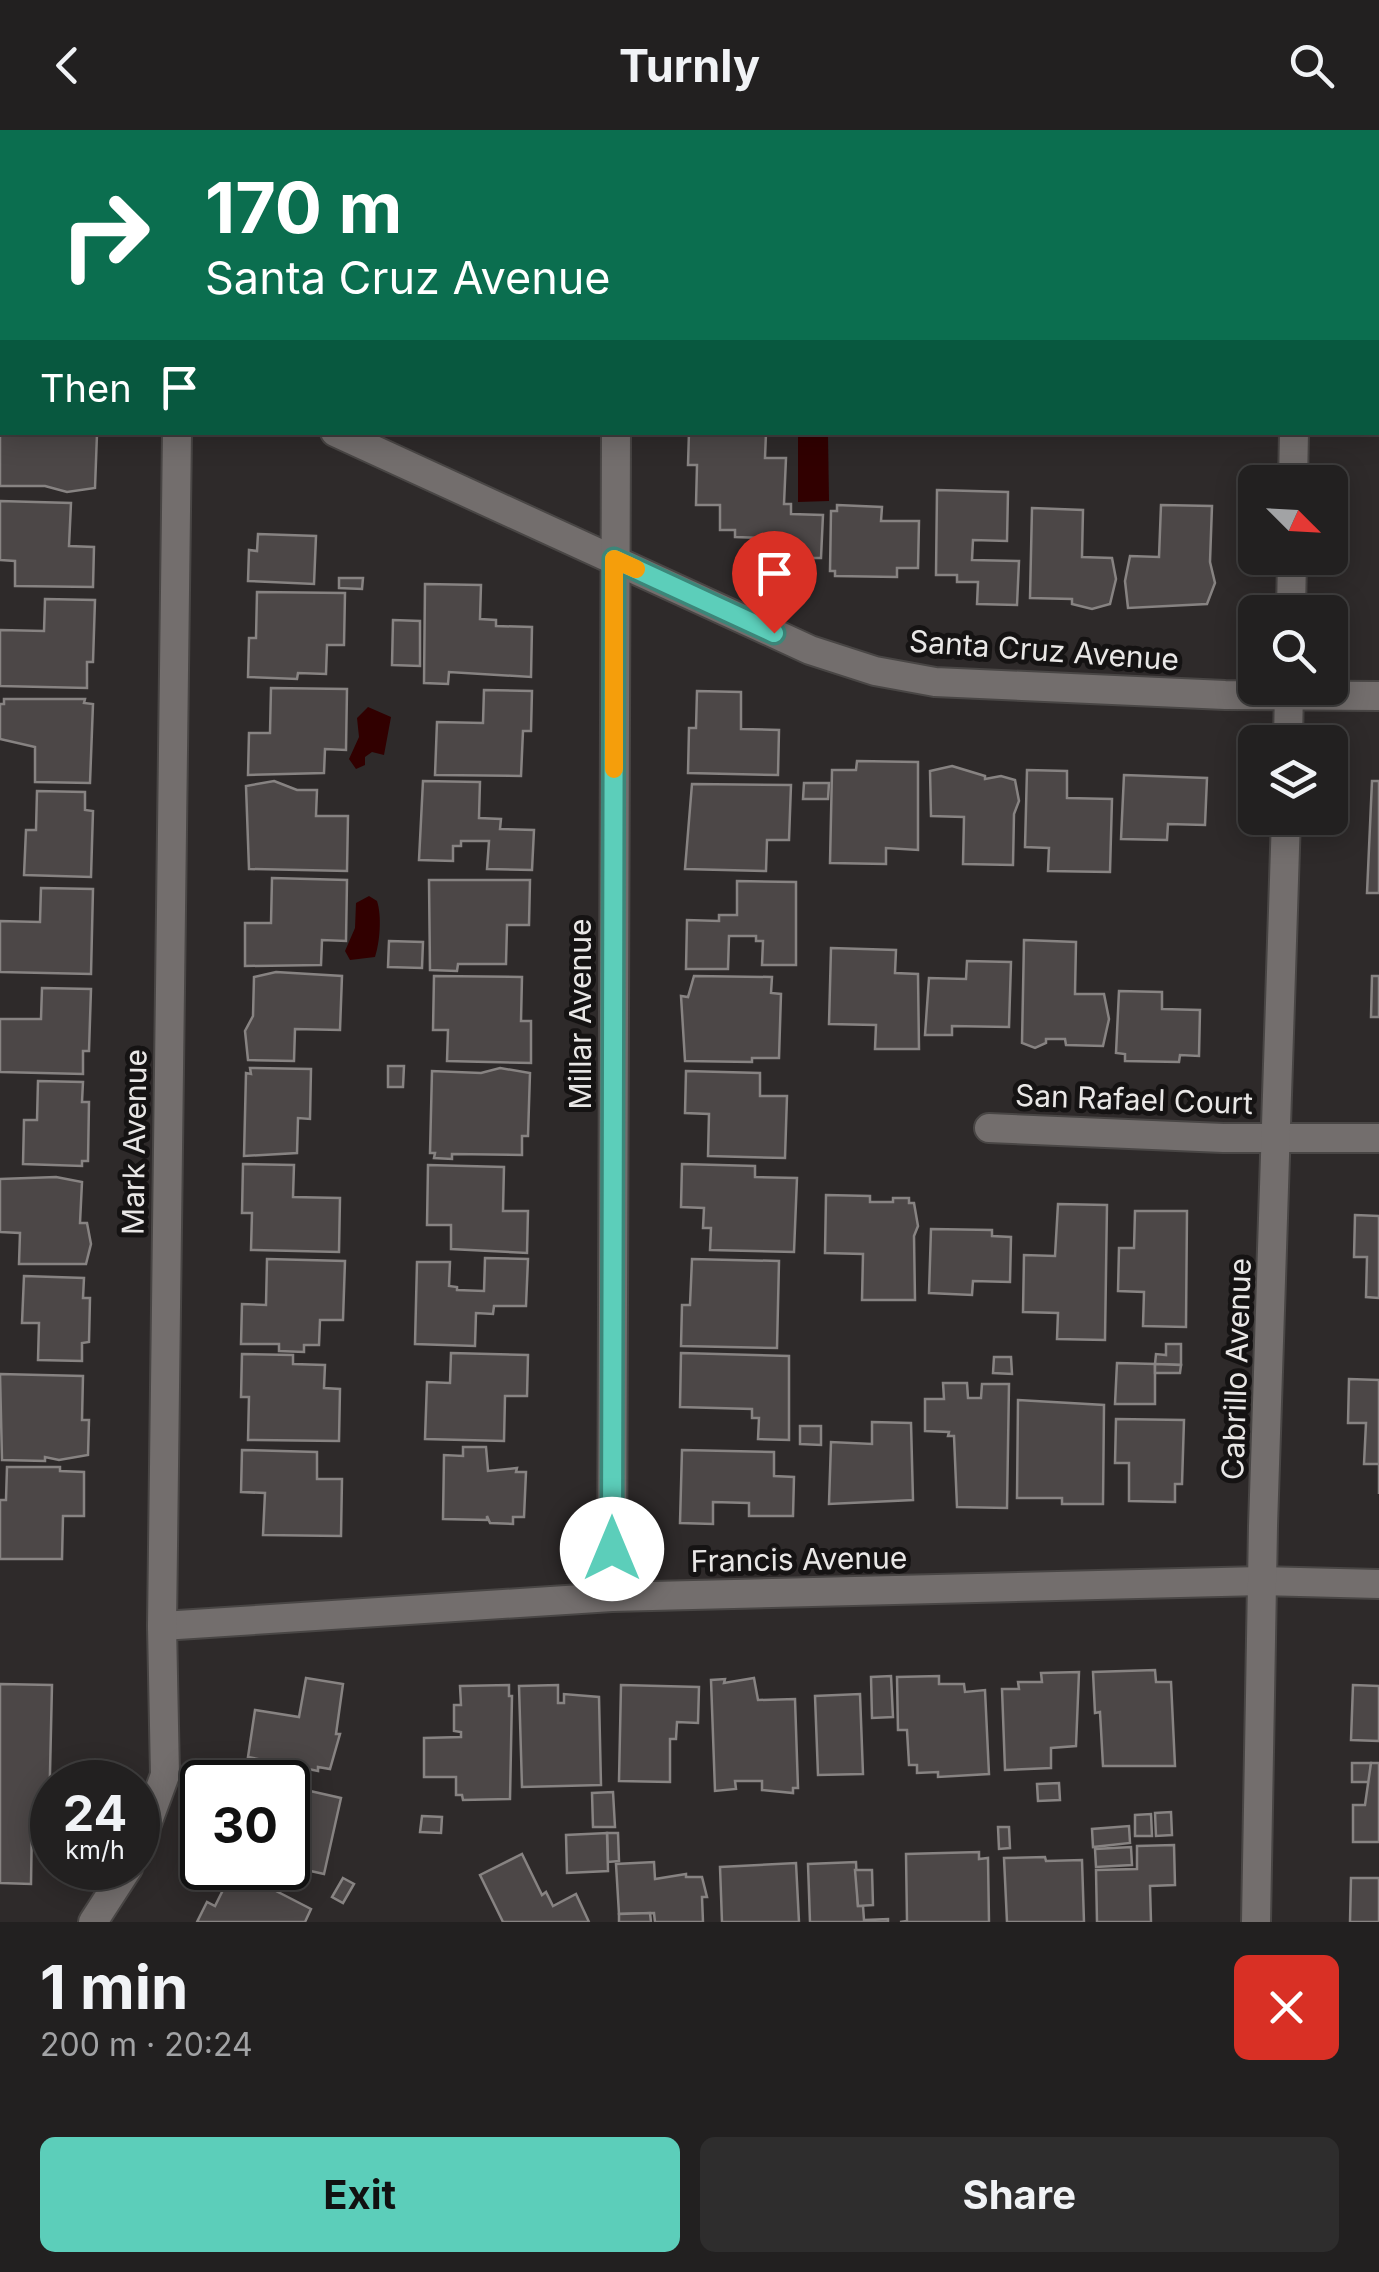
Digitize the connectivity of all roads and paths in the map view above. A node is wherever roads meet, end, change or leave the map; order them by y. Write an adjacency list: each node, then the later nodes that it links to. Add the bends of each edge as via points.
1 (177, 435): 17 (street, Mark Avenue)
2 (342, 435): 6 (street, Santa Cruz Avenue)
3 (616, 435): 6 (street, Millar Avenue)
4 (1294, 435): 5 (street)
5 (1294, 465)
6 (614, 559): 7 (street, Santa Cruz Avenue, via 810,650 875,671 935,682); 16 (street, Millar Avenue)
7 (1238, 690)
8 (1348, 694): 9 (street, Santa Cruz Avenue)
9 (1379, 696)
10 (1286, 835): 12 (street, Cabrillo Avenue)
11 (988, 1128): 12 (street, San Rafael Court)
12 (1278, 1137): 13 (street, San Rafael Court); 14 (street, Cabrillo Avenue)
13 (1379, 1138)
14 (1262, 1581): 15 (street, Francis Avenue); 16 (street, Francis Avenue); 21 (street, Cabrillo Avenue)
15 (1379, 1584)
16 (612, 1596): 17 (street, Francis Avenue)
17 (162, 1626): 18 (street, Mark Avenue)
18 (160, 1789)
19 (114, 1890): 20 (street)
20 (93, 1922)
21 (1256, 1922)

